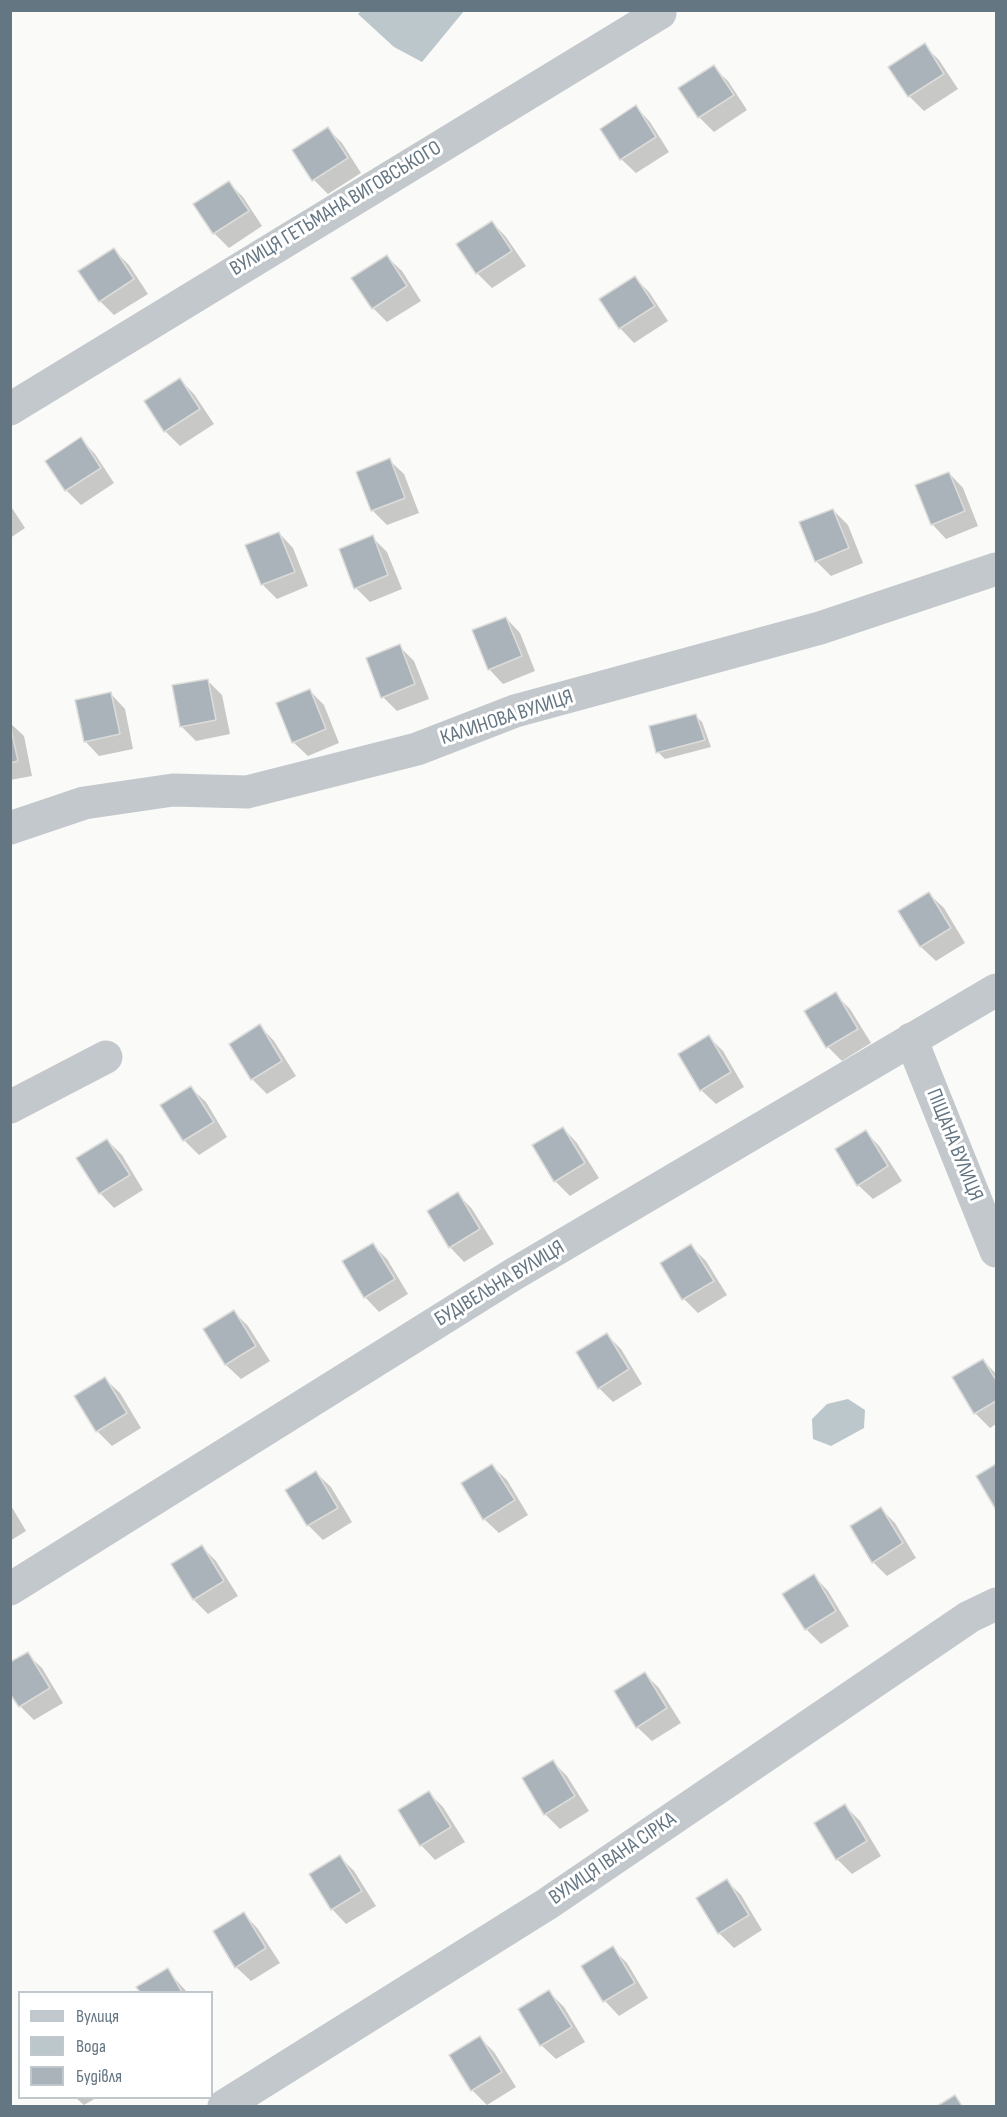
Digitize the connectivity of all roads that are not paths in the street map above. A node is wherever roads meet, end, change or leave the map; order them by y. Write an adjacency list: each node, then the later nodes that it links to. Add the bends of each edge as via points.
1 (661, 11): 2 (street, ВУЛИЦЯ ГЕТЬМАНА ВИГОВСЬКОГО)
2 (10, 409)
3 (996, 568): 4 (street, КАЛИНОВА ВУЛИЦЯ, via 820,628 515,711 405,752 247,792 173,790 84,802)
4 (10, 828)
5 (996, 990): 6 (street, БУДІВЕЛЬНА ВУЛИЦЯ)
6 (911, 1039): 9 (street, ПІЩАНА ВУЛИЦЯ); 10 (street, БУДІВЕЛЬНА ВУЛИЦЯ, via 514,1274)
7 (106, 1057): 8 (street)
8 (10, 1107)
9 (996, 1251)
10 (10, 1589)
11 (996, 1604): 12 (street, ВУЛИЦЯ ІВАНА СІРКА, via 969,1617 548,1904)
12 (224, 2106)

